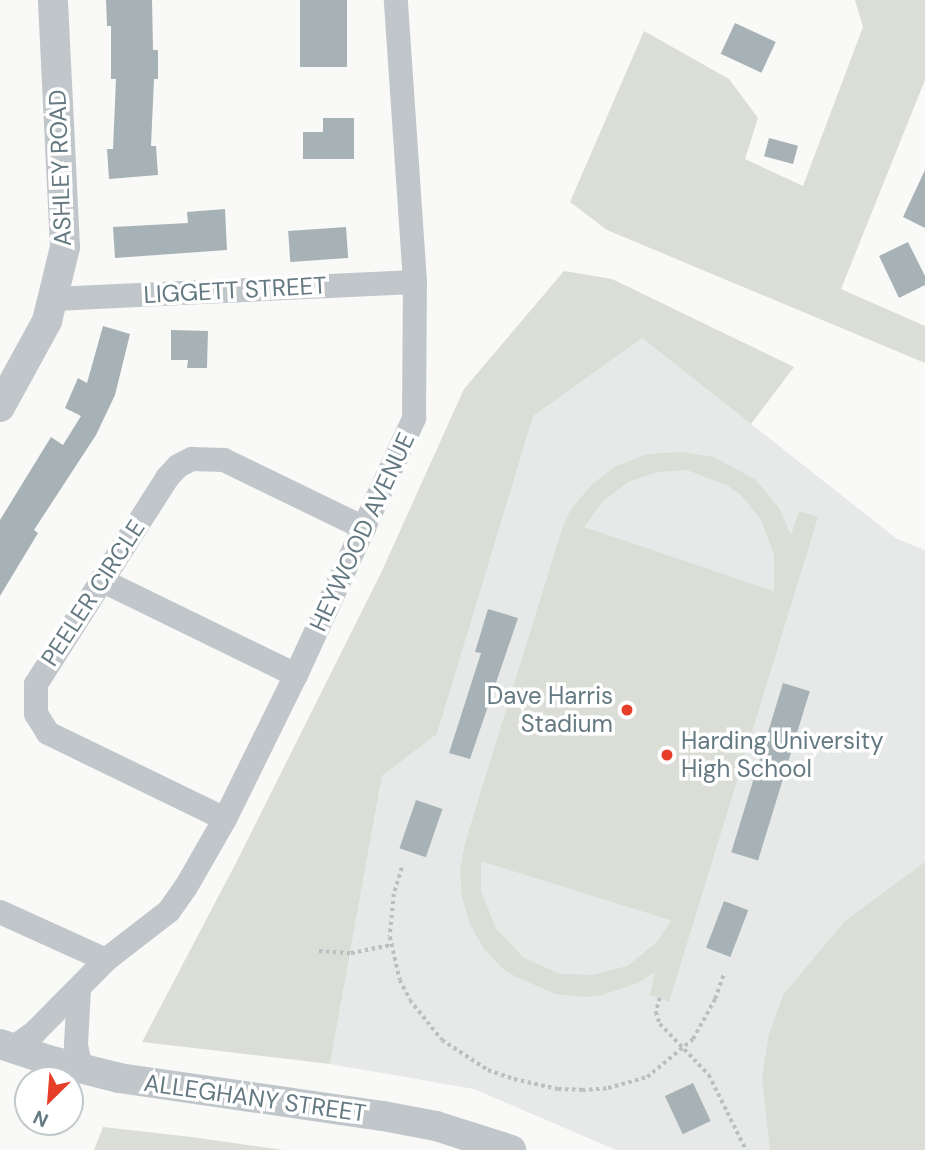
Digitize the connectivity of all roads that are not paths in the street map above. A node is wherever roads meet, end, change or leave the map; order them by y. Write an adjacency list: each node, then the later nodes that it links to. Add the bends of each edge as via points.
1 (53, 0): 4 (street, ASHLEY ROAD, via 66,213 65,247)
2 (396, 0): 3 (street, HEYWOOD AVENUE)
3 (415, 282): 4 (street, LIGGETT STREET); 6 (street, HEYWOOD AVENUE, via 414,418)
4 (54, 299): 5 (street, ASHLEY ROAD, via 38,341)
5 (0, 407)
6 (364, 528): 7 (street, PEELER CIRCLE, via 224,460 200,457 178,466 167,478); 8 (street, HEYWOOD AVENUE)
7 (101, 580): 8 (street); 9 (street, PEELER CIRCLE, via 36,684 34,699 40,720 48,733 61,741)
8 (296, 675): 9 (street, HEYWOOD AVENUE)
9 (225, 819): 11 (street, HEYWOOD AVENUE, via 174,905)
10 (0, 912): 11 (street)
11 (106, 960): 12 (street, HEYWOOD AVENUE)
12 (79, 989): 13 (street, HEYWOOD AVENUE); 15 (street, via 76,1045)
13 (7, 1046): 14 (street, ALLEGHANY STREET)
14 (71, 1066)
15 (80, 1066)
16 (84, 1070): 17 (street, ALLEGHANY STREET, via 436,1126)
17 (511, 1150)

